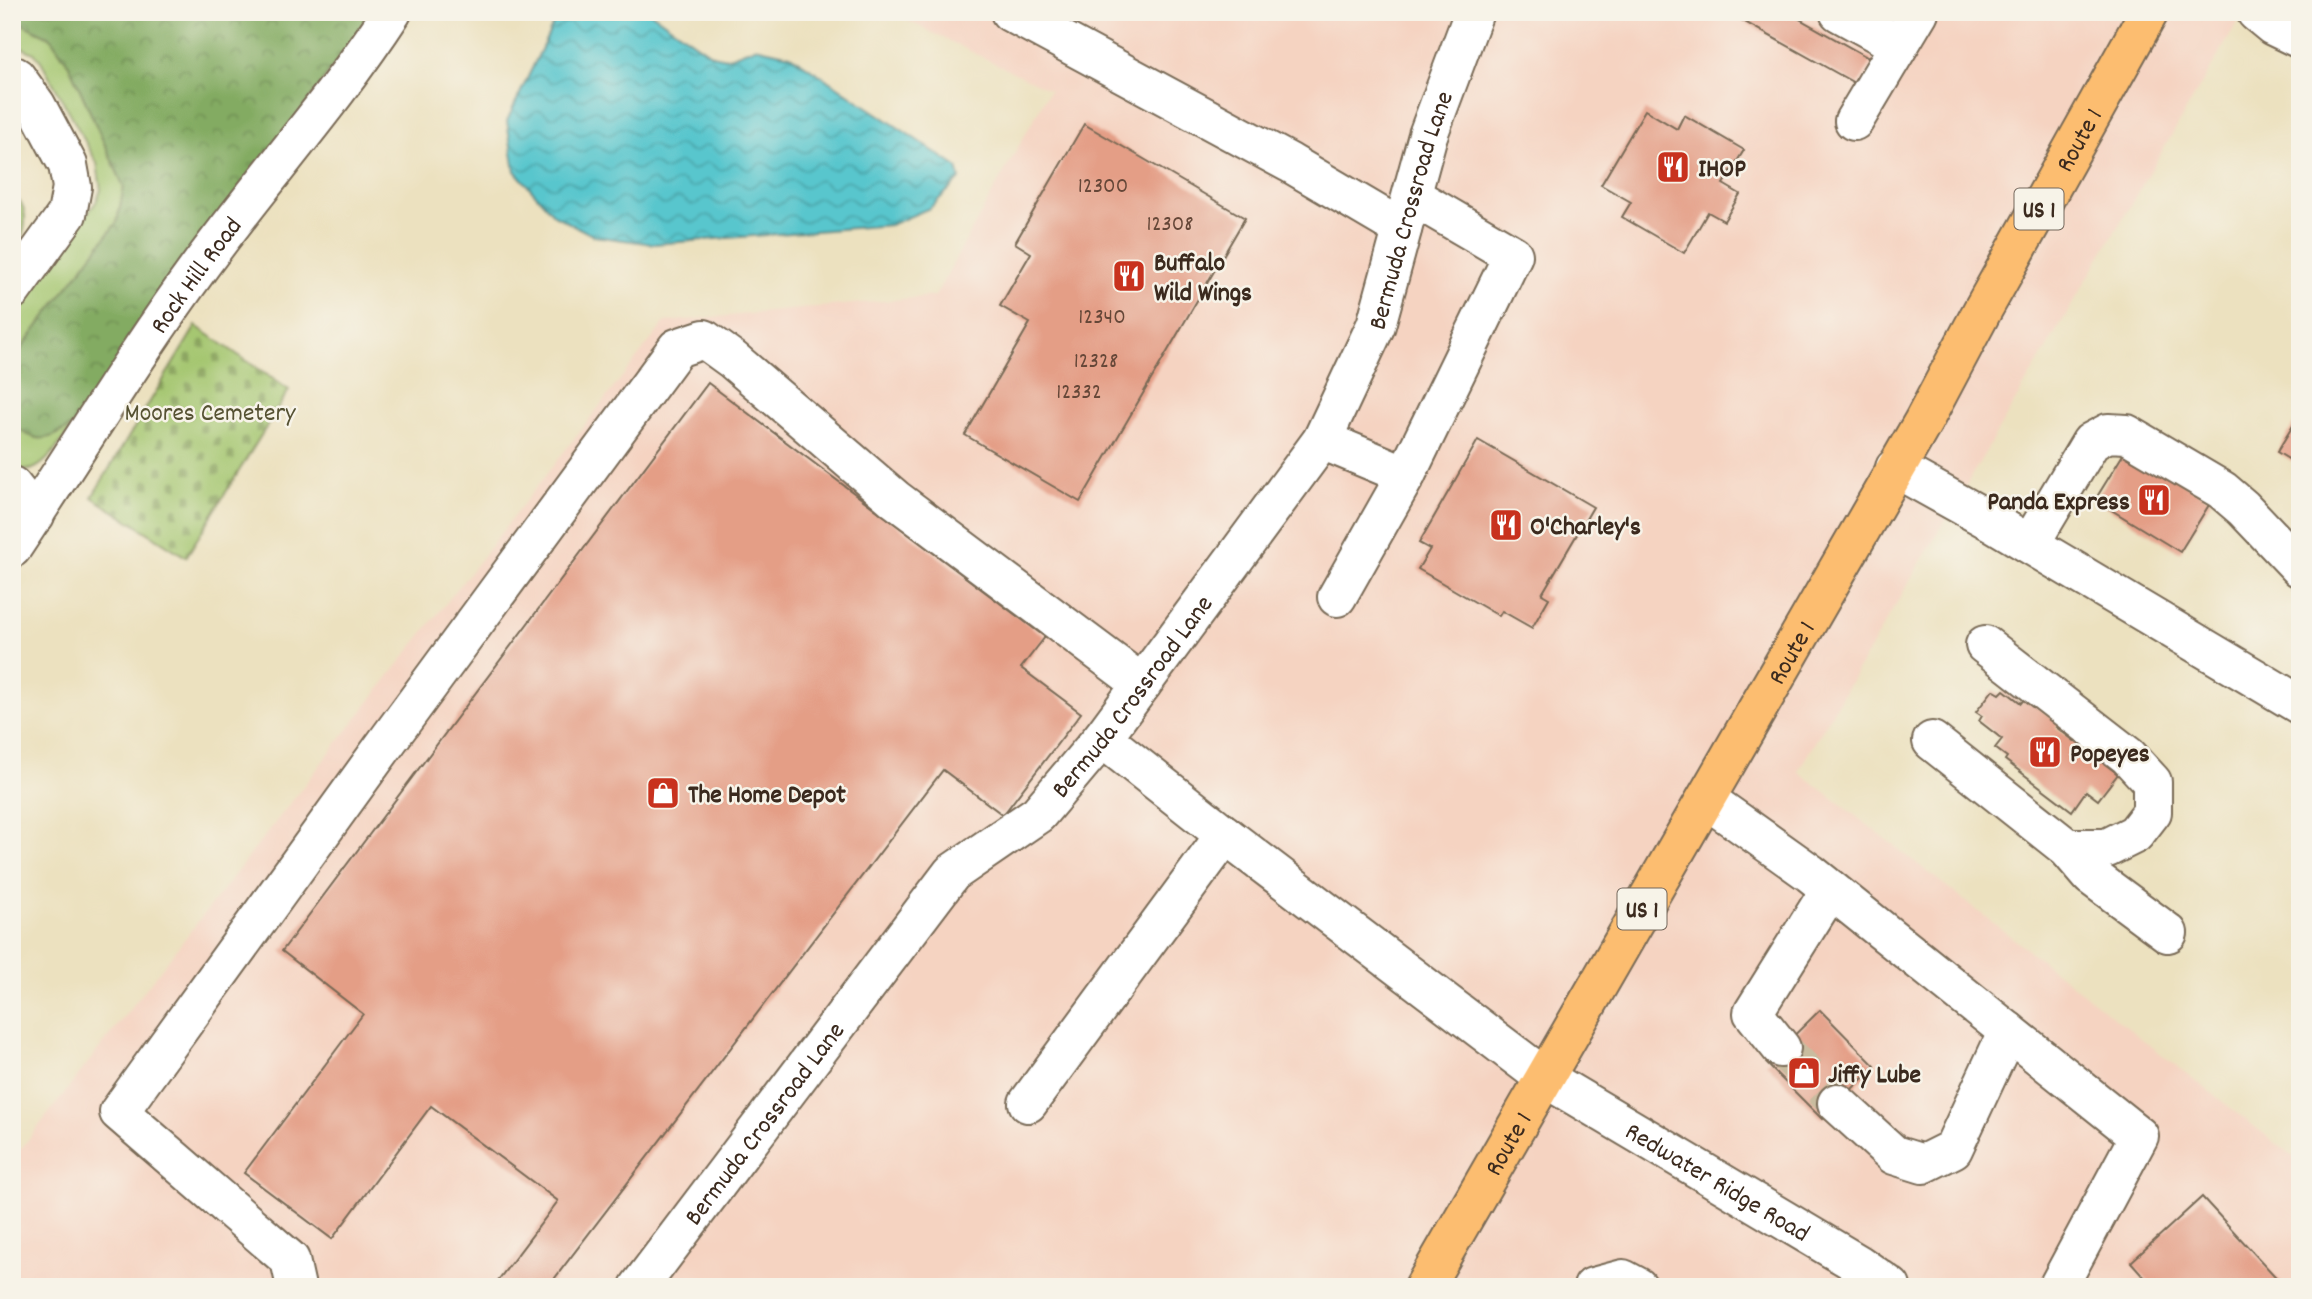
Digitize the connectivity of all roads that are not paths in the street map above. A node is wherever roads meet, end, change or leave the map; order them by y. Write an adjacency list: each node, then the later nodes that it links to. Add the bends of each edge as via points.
1 (393, 12): 17 (street, Rock Hill Road, via 363,58 200,265 114,388 63,473)
2 (1010, 12): 12 (street, via 1290,163)
3 (1474, 12): 12 (street, Bermuda Crossroad Lane, via 1428,135)
4 (1839, 12): 9 (street)
5 (1919, 12): 9 (street)
6 (2149, 12): 15 (main road, Route 1 / US 1)
7 (2256, 12): 8 (street)
8 (2300, 39)
9 (1899, 45): 11 (street)
10 (12, 75): 13 (street, via 36,105 68,165 72,187 67,215)
11 (1854, 121)
12 (1407, 212): 14 (street, Bermuda Crossroad Lane, via 1376,324); 16 (street, via 1513,255)
13 (12, 290)
14 (1322, 440): 16 (street); 23 (street, Bermuda Crossroad Lane)
15 (1895, 468): 18 (street); 27 (main road, Route 1 / US 1)
16 (1406, 475): 21 (street)
17 (24, 500): 19 (street, Rock Hill Road)
18 (2030, 544): 20 (street, via 2091,442 2108,433 2127,434 2222,490); 24 (street)
19 (12, 548)
20 (2300, 568)
21 (1337, 597)
22 (1984, 645): 29 (street, via 2128,756 2152,782 2152,812 2135,834 2107,848)
23 (1142, 684): 25 (street, Bermuda Crossroad Lane); 37 (street, via 895,499 704,339 677,348 119,1112 290,1260)
24 (2300, 705)
25 (1102, 738): 28 (street, Redwater Ridge Road); 38 (street, Bermuda Crossroad Lane, via 1038,814 951,873)
26 (1932, 741): 29 (street)
27 (1706, 799): 30 (street); 34 (main road, Route 1 / US 1)
28 (1225, 835): 34 (street, Redwater Ridge Road); 35 (street)
29 (2067, 848): 31 (street, via 2091,876)
30 (1830, 890): 32 (street); 33 (street, via 1753,1013)
31 (2168, 933)
32 (2008, 1031): 36 (street, via 1952,1149 1923,1164 1894,1155); 43 (street, via 2139,1136)
33 (1781, 1048)
34 (1545, 1078): 39 (main road, Route 1 / US 1); 42 (street, Redwater Ridge Road)
35 (1028, 1103)
36 (1837, 1103)
37 (296, 1287)
38 (639, 1287)
39 (1424, 1287)
40 (1593, 1287): 41 (street, via 1623,1279)
41 (1638, 1287)
42 (1891, 1287)
43 (2058, 1287)

